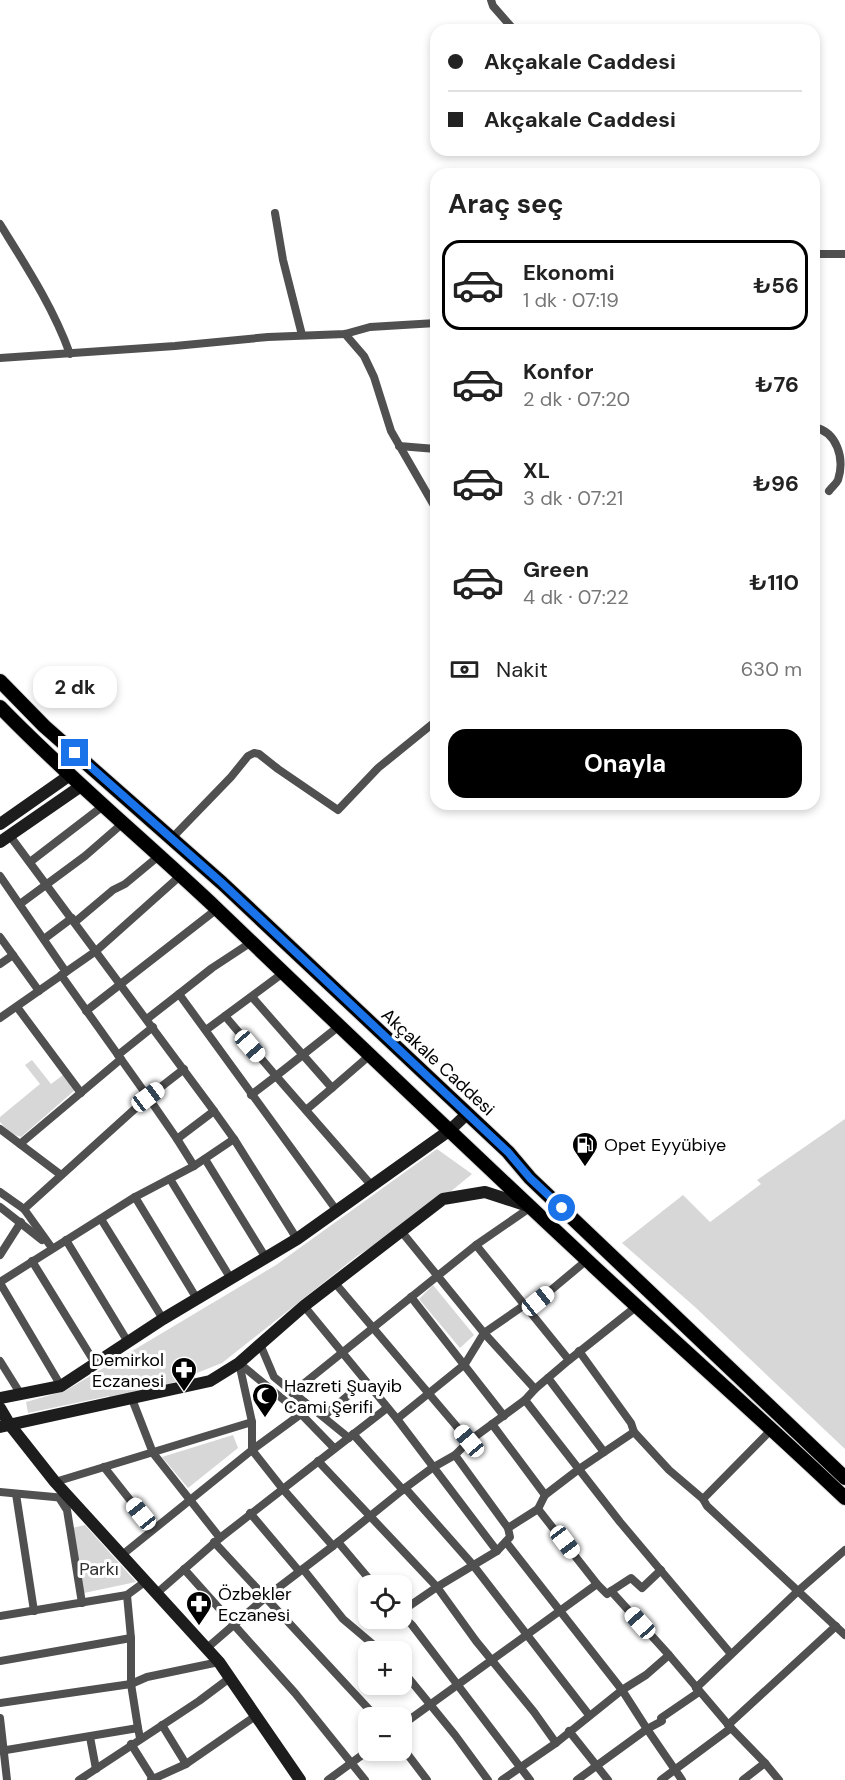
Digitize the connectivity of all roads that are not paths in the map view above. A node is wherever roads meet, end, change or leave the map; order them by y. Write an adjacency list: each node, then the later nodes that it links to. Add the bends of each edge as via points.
1 (491, 0): 2 (street)
2 (509, 24)
3 (275, 213): 9 (street)
4 (0, 224): 10 (street, via 44,296)
5 (820, 254): 6 (street)
6 (845, 254)
7 (430, 323): 8 (street, via 370,327)
8 (345, 334): 9 (street); 13 (street, via 364,356)
9 (302, 335): 10 (street)
10 (70, 354): 11 (street)
11 (0, 358)
12 (820, 428): 15 (street, via 842,447 840,478)
13 (399, 446): 14 (street); 16 (street)
14 (430, 449)
15 (829, 491)
16 (430, 499)
17 (0, 681): 25 (main road, Akçakale Caddesi, via 44,726)
18 (0, 707): 20 (main road)
19 (430, 726): 25 (street, via 378,768 338,810 254,753)
20 (70, 775): 21 (main road); 24 (main road)
21 (81, 786): 22 (main road); 26 (main road)
22 (103, 806): 23 (main road); 28 (street)
23 (123, 823): 27 (main road); 31 (street)
24 (0, 824)
25 (172, 838): 66 (main road, Akçakale Caddesi)
26 (5, 839): 28 (street)
27 (160, 855): 30 (main road); 34 (street)
28 (30, 862): 31 (street)
29 (0, 876): 32 (street)
30 (180, 876): 33 (main road); 38 (street)
31 (47, 885): 32 (street); 34 (street)
32 (20, 904): 36 (street)
33 (217, 909): 37 (main road); 43 (street)
34 (73, 920): 36 (street); 38 (street)
35 (0, 937): 39 (street)
36 (44, 939): 41 (street)
37 (250, 943): 42 (main road); 45 (street)
38 (96, 951): 41 (street); 43 (street)
39 (13, 955): 40 (street); 44 (street)
40 (0, 964)
41 (64, 973): 44 (street); 48 (street)
42 (283, 973): 46 (street); 53 (main road)
43 (122, 984): 48 (street); 51 (street)
44 (39, 991): 47 (street)
45 (179, 994): 51 (street); 54 (street)
46 (252, 997): 49 (street); 55 (street)
47 (17, 1007): 50 (street); 61 (street)
48 (86, 1011): 57 (street)
49 (225, 1016): 54 (street); 59 (street)
50 (0, 1018)
51 (147, 1018): 52 (street)
52 (153, 1027): 57 (street); 58 (street)
53 (338, 1027): 55 (street); 56 (main road)
54 (206, 1030): 62 (street)
55 (303, 1055): 59 (street); 60 (street)
56 (369, 1056): 60 (street); 68 (main road)
57 (119, 1057): 61 (street); 63 (street)
58 (184, 1069): 63 (street); 65 (street)
59 (276, 1076): 62 (street); 64 (street)
60 (332, 1088): 64 (street)
61 (81, 1093): 71 (street)
62 (251, 1095): 82 (street)
63 (148, 1097): 69 (street); 74 (street)
64 (306, 1110): 76 (street)
65 (214, 1111): 69 (street); 70 (street)
66 (467, 1114): 68 (main road); 148 (main road, Akçakale Caddesi)
67 (0, 1129): 71 (street)
68 (450, 1130): 76 (main road); 80 (main road)
69 (177, 1139): 73 (street)
70 (234, 1139): 72 (street); 86 (street)
71 (20, 1144): 74 (street)
72 (205, 1159): 73 (street); 91 (street)
73 (194, 1166): 75 (street)
74 (61, 1175): 81 (street)
75 (170, 1179): 78 (street); 95 (street)
76 (372, 1186): 82 (main road)
77 (0, 1192): 81 (street)
78 (135, 1197): 83 (street); 99 (street)
79 (0, 1207): 84 (street)
80 (531, 1207): 85 (main road, via 484,1192 443,1199); 88 (street); 92 (main road)
81 (24, 1209): 89 (street)
82 (337, 1211): 86 (main road)
83 (101, 1219): 87 (street); 103 (street)
84 (21, 1222): 89 (street); 90 (street)
85 (401, 1231): 94 (street); 97 (main road)
86 (297, 1239): 91 (main road)
87 (66, 1240): 89 (street); 106 (street)
88 (476, 1245): 94 (street); 100 (street)
89 (52, 1248): 93 (street)
90 (0, 1255)
91 (266, 1258): 95 (main road)
92 (587, 1260): 100 (street, via 538,1301); 102 (main road)
93 (32, 1261): 96 (street); 112 (street)
94 (439, 1276): 98 (street); 105 (street)
95 (231, 1279): 99 (main road)
96 (0, 1283): 117 (street)
97 (335, 1283): 101 (main road); 104 (street)
98 (411, 1297): 104 (street); 114 (street)
99 (197, 1299): 103 (main road)
100 (526, 1304): 105 (street); 110 (street)
101 (304, 1306): 107 (main road); 109 (street)
102 (637, 1306): 108 (street); 135 (main road)
103 (163, 1319): 106 (main road)
104 (373, 1329): 109 (street); 121 (street)
105 (484, 1333): 114 (street); 118 (street)
106 (128, 1341): 112 (main road)
107 (260, 1344): 113 (main road); 120 (street, via 274,1377)
108 (579, 1351): 110 (street); 136 (street)
109 (342, 1354): 116 (street); 120 (street)
110 (569, 1360): 115 (street)
111 (0, 1361): 119 (street)
112 (95, 1363): 117 (main road)
113 (238, 1363): 123 (main road, via 210,1381); 128 (street); 132 (street)
114 (465, 1364): 121 (street); 130 (street)
115 (548, 1378): 118 (street); 141 (street)
116 (365, 1381): 127 (street); 129 (street)
117 (61, 1386): 119 (main road)
118 (535, 1389): 124 (street)
119 (20, 1393): 122 (main road)
120 (292, 1393): 125 (street)
121 (428, 1393): 131 (street); 138 (street)
122 (0, 1398)
123 (132, 1399): 134 (main road); 142 (street)
124 (525, 1400): 130 (street); 147 (street)
125 (304, 1402): 128 (street); 129 (street)
126 (0, 1408): 134 (main road)
127 (387, 1408): 131 (street); 137 (street)
128 (301, 1414): 139 (street); 140 (street)
129 (324, 1416): 137 (street)
130 (504, 1416): 133 (street)
131 (397, 1419): 146 (street)
132 (252, 1422): 140 (street); 142 (street)
133 (492, 1424): 138 (street); 154 (street)
134 (5, 1426): 149 (main road)
135 (772, 1429): 156 (main road); 157 (street)
136 (634, 1432): 141 (street); 157 (street)
137 (351, 1436): 139 (street); 151 (street)
138 (469, 1441): 143 (street)
139 (334, 1448): 144 (street)
140 (252, 1450): 150 (street); 158 (street)
141 (603, 1452): 147 (street)
142 (153, 1453): 145 (street); 158 (street)
143 (455, 1455): 146 (street); 162 (street)
144 (318, 1461): 150 (street); 161 (street)
145 (104, 1467): 149 (street); 163 (street)
146 (432, 1468): 151 (street); 168 (street)
147 (579, 1469): 154 (street); 173 (street)
148 (845, 1478)
149 (55, 1482): 155 (main road)
150 (282, 1488): 160 (street); 166 (street)
151 (404, 1489): 161 (street); 170 (street)
152 (0, 1490): 153 (street)
153 (16, 1494): 155 (street); 186 (street)
154 (545, 1495): 159 (street)
155 (65, 1498): 169 (main road); 183 (street)
156 (845, 1498)
157 (703, 1499): 179 (street)
158 (190, 1500): 163 (street); 164 (street)
159 (538, 1509): 162 (street); 176 (street)
160 (250, 1514): 164 (street); 172 (street)
161 (370, 1516): 166 (street); 177 (street)
162 (508, 1527): 165 (street, via 510,1537)
163 (153, 1529): 169 (street)
164 (217, 1540): 171 (street); 182 (street)
165 (506, 1542): 168 (street); 185 (street)
166 (336, 1544): 172 (street); 174 (street)
167 (845, 1550): 179 (street)
168 (497, 1551): 170 (street)
169 (122, 1555): 175 (main road)
170 (473, 1565): 177 (street); 191 (street)
171 (184, 1569): 180 (street); 189 (street)
172 (301, 1570): 182 (street); 194 (street, via 342,1619)
173 (661, 1570): 178 (street, via 642,1588 631,1578); 196 (street)
174 (365, 1575)
175 (146, 1581): 180 (main road); 181 (street)
176 (597, 1584): 178 (street, via 607,1594); 185 (street)
177 (437, 1587): 184 (street); 199 (street)
178 (611, 1591): 197 (street)
179 (798, 1591): 190 (street); 196 (street)
180 (157, 1593): 195 (main road)
181 (127, 1595): 183 (street); 193 (street)
182 (266, 1597): 189 (street); 209 (street)
183 (82, 1603): 186 (street)
184 (412, 1604)
185 (559, 1610): 191 (street); 205 (street)
186 (34, 1611): 187 (street)
187 (0, 1616)
188 (412, 1625): 204 (street)
189 (234, 1626): 195 (street); 228 (street, via 295,1693)
190 (836, 1626): 192 (street); 215 (street)
191 (526, 1635): 199 (street); 211 (street)
192 (845, 1635)
193 (131, 1638): 198 (street); 203 (street)
194 (369, 1641)
195 (207, 1648): 200 (main road)
196 (731, 1654): 206 (street)
197 (669, 1655): 205 (street); 206 (street)
198 (0, 1661)
199 (492, 1661): 204 (street); 221 (street)
200 (219, 1662): 201 (main road); 203 (street)
201 (231, 1677): 210 (main road); 214 (street)
202 (412, 1682): 208 (street)
203 (131, 1684): 207 (street); 216 (street)
204 (457, 1684): 208 (street); 230 (street)
205 (622, 1690): 211 (street); 217 (street)
206 (698, 1690): 215 (street); 217 (street)
207 (0, 1703)
208 (430, 1703): 212 (street); 240 (street)
209 (367, 1707)
210 (257, 1714): 227 (street); 236 (main road)
211 (589, 1715): 218 (street)
212 (412, 1717)
213 (0, 1718): 223 (street)
214 (162, 1725): 220 (street); 227 (street)
215 (729, 1726): 226 (street); 231 (street)
216 (138, 1728): 219 (street); 220 (street)
217 (647, 1729): 229 (street); 231 (street)
218 (569, 1731): 221 (street); 229 (street)
219 (90, 1737): 223 (street); 232 (street)
220 (140, 1738): 222 (street)
221 (556, 1743): 230 (street)
222 (131, 1744): 232 (street); 233 (street)
223 (2, 1751): 234 (street)
224 (358, 1759): 228 (street)
225 (412, 1760): 239 (street)
226 (765, 1763): 247 (street); 248 (street)
227 (186, 1764): 233 (street)
228 (351, 1764): 237 (street); 238 (street)
229 (597, 1765): 243 (street); 244 (street)
230 (520, 1767): 241 (street); 242 (street)
231 (675, 1768): 245 (street); 246 (street)
232 (96, 1769): 235 (street)
233 (152, 1779)
234 (7, 1780)
235 (79, 1780)
236 (300, 1780)
237 (328, 1780)
238 (365, 1780)
239 (428, 1780)
240 (488, 1780)
241 (502, 1780)
242 (530, 1780)
243 (577, 1780)
244 (608, 1780)
245 (661, 1780)
246 (682, 1780)
247 (743, 1780)
248 (779, 1780)

